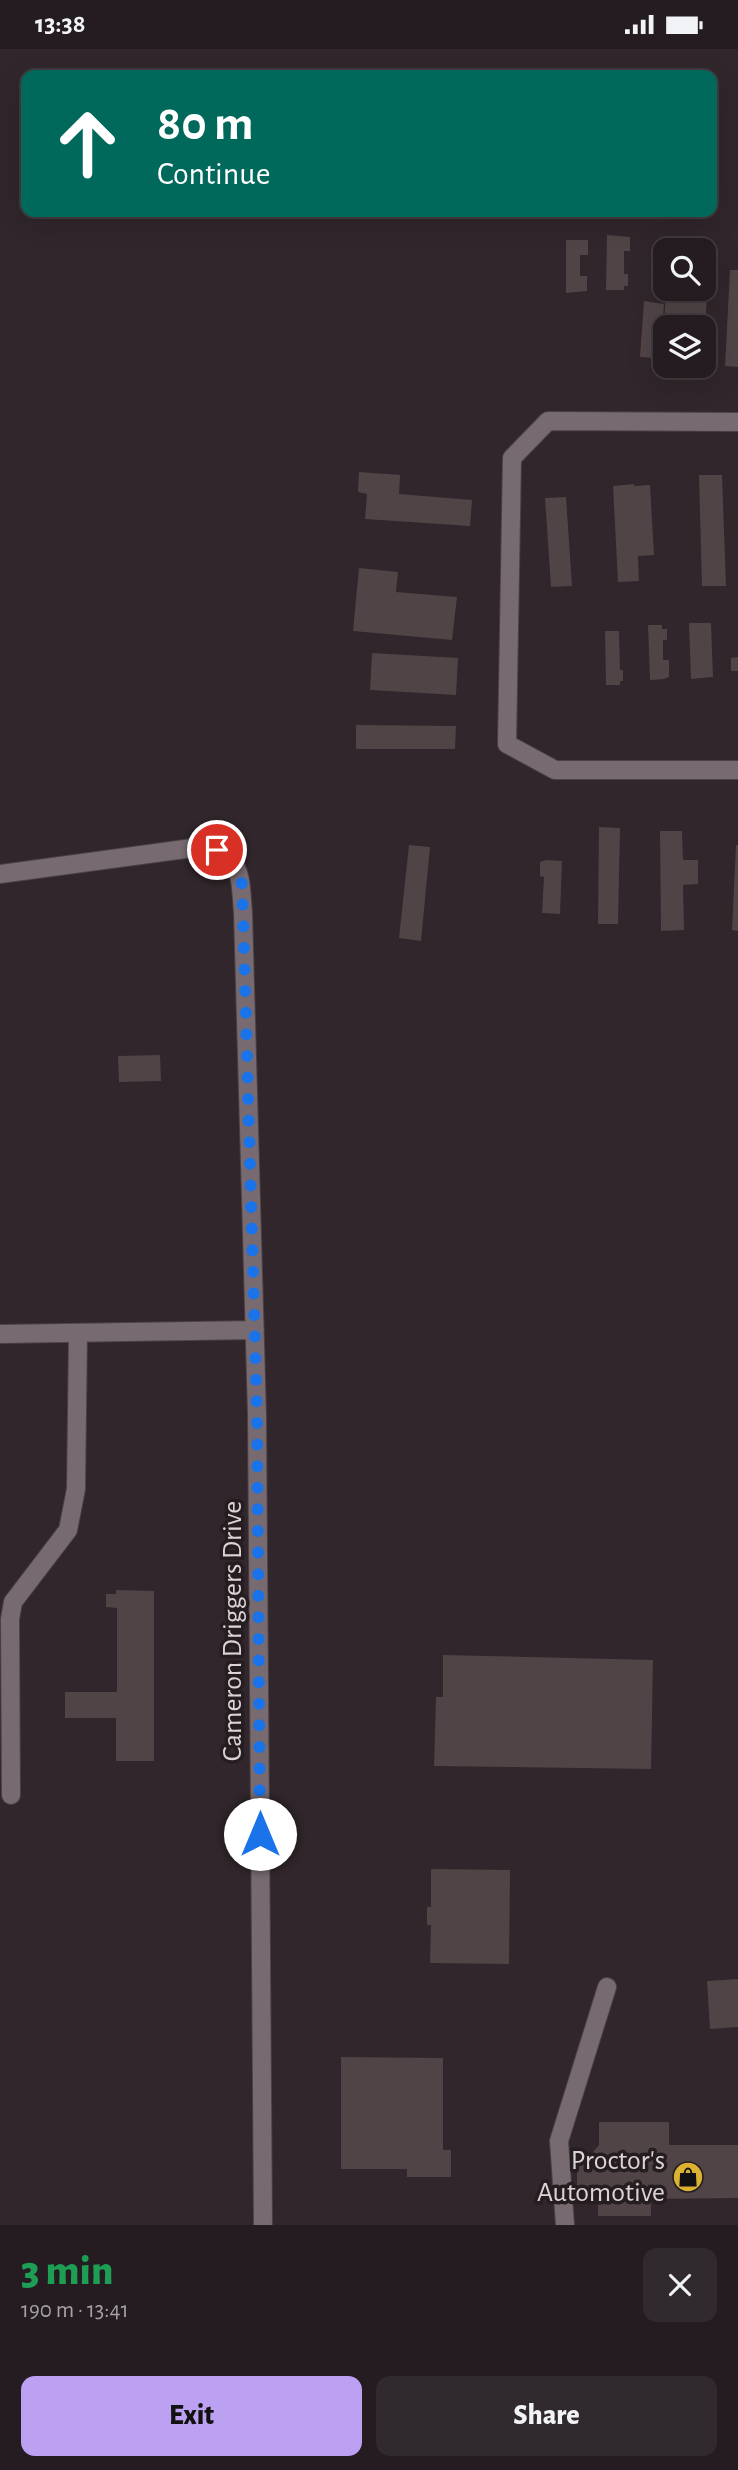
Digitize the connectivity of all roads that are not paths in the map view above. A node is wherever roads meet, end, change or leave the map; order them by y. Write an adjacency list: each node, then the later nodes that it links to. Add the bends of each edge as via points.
1 (738, 422): 2 (street, via 548,421 513,458 507,744 555,770)
2 (738, 770)
3 (0, 874): 4 (street, Cameron Driggers Drive, via 200,847 234,860 243,913)
4 (255, 1330): 5 (street); 9 (street, Cameron Driggers Drive)
5 (78, 1333): 6 (street); 7 (street, via 76,1489 68,1530 13,1602 10,1619)
6 (0, 1334)
7 (11, 1795)
8 (607, 1987): 10 (street, via 559,2141)
9 (263, 2225)
10 (565, 2225)

